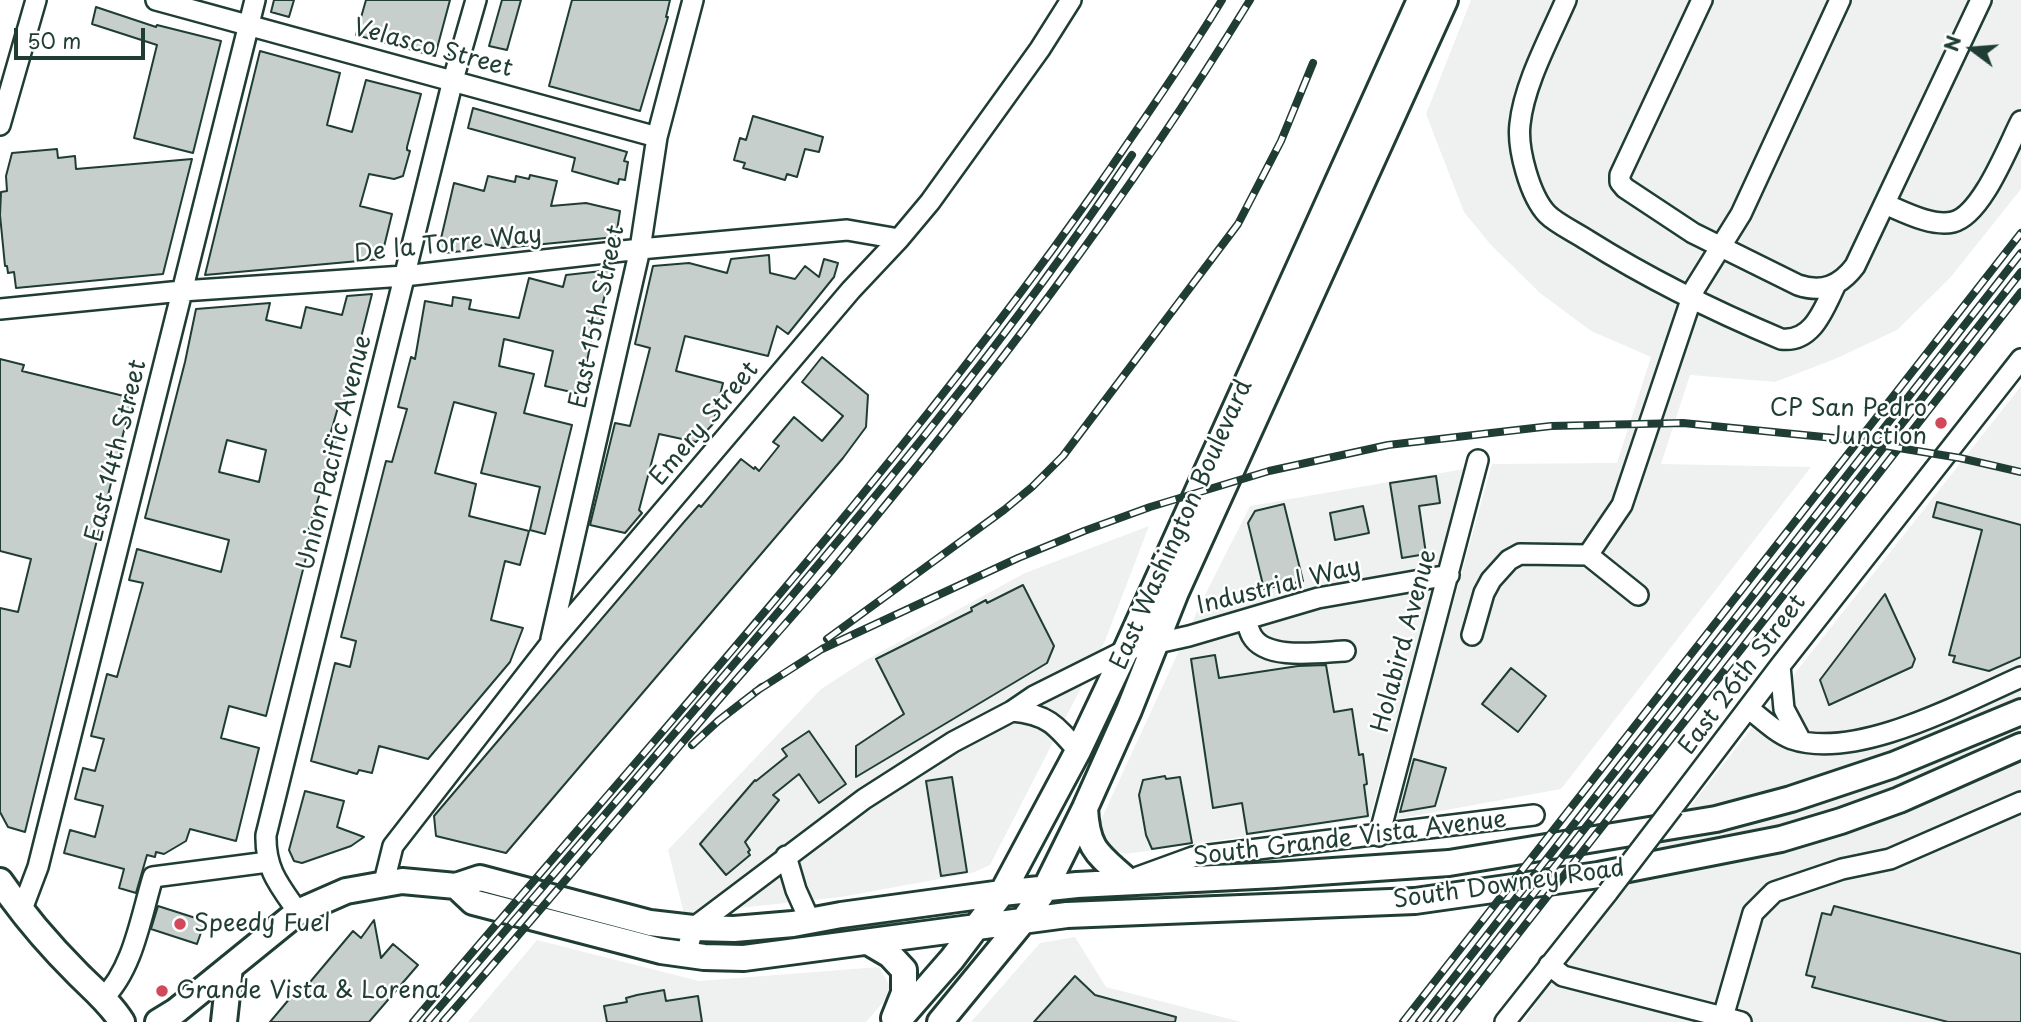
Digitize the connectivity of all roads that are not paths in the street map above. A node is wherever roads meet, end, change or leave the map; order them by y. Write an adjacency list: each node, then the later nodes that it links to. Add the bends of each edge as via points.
1 (36, 0): 16 (street)
2 (156, 0): 13 (street, Velasco Street)
3 (255, 0): 13 (street, East 14th Street)
4 (476, 0): 14 (street, Union Pacific Avenue)
5 (693, 0): 17 (street, East 15th Street)
6 (1071, 0): 19 (street, Emery Street, via 930,202)
7 (1420, 0): 36 (main road, East Washington Boulevard)
8 (1445, 0): 34 (main road, East Washington Boulevard)
9 (1566, 0): 25 (street, via 1533,74 1520,125 1533,191 1547,214)
10 (1702, 0): 20 (street, via 1620,182)
11 (1840, 0): 20 (street, via 1741,214)
12 (1981, 0): 18 (street)
13 (248, 25): 14 (street, Velasco Street); 24 (street, East 14th Street)
14 (453, 80): 17 (street, Velasco Street); 22 (street, Union Pacific Avenue)
15 (2021, 121): 18 (street, via 1982,197 1963,217 1936,222)
16 (0, 125)
17 (657, 137): 21 (street, East 15th Street)
18 (1885, 204): 23 (street, via 1855,266)
19 (899, 239): 21 (street, De la Torre Way, via 848,230); 35 (street, Emery Street)
20 (1721, 247): 23 (street, via 1798,285 1816,289); 25 (street)
21 (640, 250): 22 (street, De la Torre Way); 35 (street, East 15th Street)
22 (404, 276): 24 (street, De la Torre Way); 51 (street, Union Pacific Avenue, via 269,824)
23 (1836, 284): 25 (street, via 1814,325 1790,340)
24 (182, 291): 26 (street, De la Torre Way); 58 (street, East 14th Street, via 38,866)
25 (1691, 299): 29 (street, via 1622,505)
26 (0, 309)
27 (2021, 359): 38 (street, East 26th Street)
28 (1478, 460): 30 (street, Holabird Avenue)
29 (1588, 555): 31 (street); 33 (street, via 1520,554 1509,560 1484,593)
30 (1449, 575): 32 (street, Industrial Way, via 1318,598); 49 (street, Holabird Avenue)
31 (1638, 595)
32 (1246, 620): 34 (street, Industrial Way); 37 (street, via 1252,636 1271,651)
33 (1472, 635)
34 (1155, 643): 36 (street, Industrial Way); 47 (main road, East Washington Boulevard)
35 (550, 644): 54 (street, Emery Street, via 393,846)
36 (1126, 650): 41 (street, Industrial Way); 45 (main road, East Washington Boulevard)
37 (1345, 651)
38 (1780, 666): 40 (street, East 26th Street); 43 (street, via 1784,709)
39 (2021, 677): 43 (street, via 1912,725 1838,743)
40 (1748, 708): 43 (street, via 1783,734); 66 (street, East 26th Street, bridge)
41 (1012, 711): 45 (street, via 1044,717); 50 (street, Industrial Way, via 953,742)
42 (2021, 712): 53 (main road, South Downey Road, via 1893,765 1716,819 1449,863)
43 (1801, 741)
44 (2021, 746): 61 (main road, South Downey Road, via 1899,800 1781,839 1598,875 1415,901 1172,909)
45 (1077, 751): 57 (main road, East Washington Boulevard)
46 (2021, 802): 69 (street, via 1890,859 1842,869 1774,892 1753,913)
47 (1085, 808): 53 (main road, via 1093,849); 56 (main road, East Washington Boulevard)
48 (1534, 815): 49 (street, South Grande Vista Avenue)
49 (1379, 835): 53 (street, South Grande Vista Avenue, via 1193,857)
50 (786, 856): 60 (street); 63 (street, Industrial Way)
51 (268, 862): 59 (street, Union Pacific Avenue); 68 (street, via 153,877 124,972)
52 (0, 881): 58 (main road)
53 (1128, 881): 56 (main road, South Downey Road)
54 (384, 883): 55 (main road); 59 (main road, via 345,891)
55 (456, 886): 63 (main road, via 480,878 650,923); 65 (main road, via 473,902)
56 (1045, 889): 57 (main road, South Downey Road); 61 (main road, East Washington Boulevard)
57 (1003, 893): 60 (main road); 62 (main road, East Washington Boulevard)
58 (21, 912): 68 (main road)
59 (298, 912): 67 (main road)
60 (810, 921): 63 (main road)
61 (1023, 921): 62 (main road, South Downey Road); 74 (main road, East Washington Boulevard)
62 (976, 927): 64 (main road); 73 (main road, East Washington Boulevard)
63 (693, 928): 65 (street)
64 (867, 942): 65 (main road, via 744,958); 73 (main road, via 890,954 904,970 904,993)
65 (686, 955)
66 (1549, 965): 69 (street, via 1563,976); 75 (street, East 26th Street)
67 (230, 967): 71 (main road); 72 (main road)
68 (103, 998): 70 (main road)
69 (1732, 1020)
70 (122, 1022)
71 (158, 1022)
72 (224, 1022)
73 (894, 1022)
74 (940, 1022)
75 (1506, 1022)

